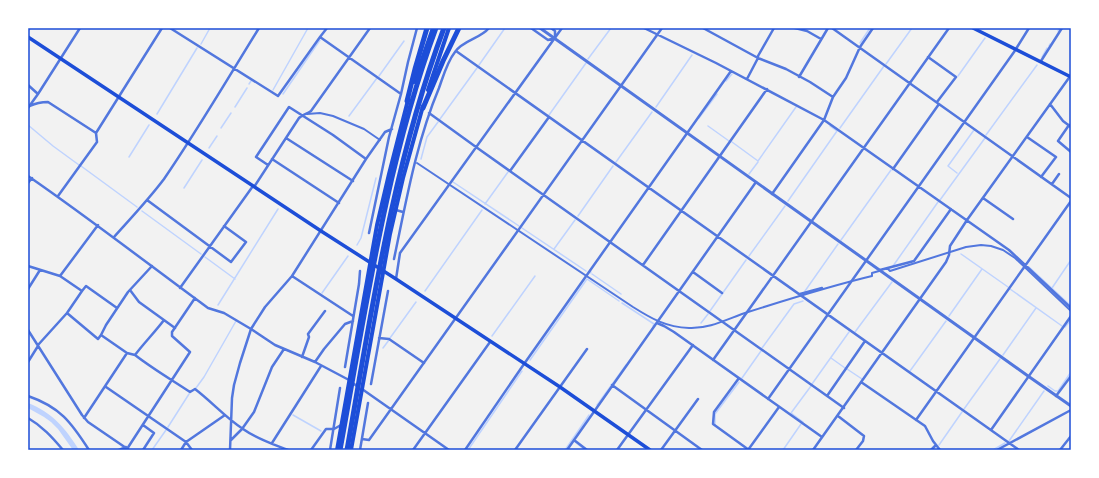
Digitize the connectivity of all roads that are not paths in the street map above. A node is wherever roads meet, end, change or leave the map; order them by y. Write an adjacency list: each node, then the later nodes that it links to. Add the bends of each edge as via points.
1 (80, 28): 43 (street)
2 (162, 28): 57 (street)
3 (170, 28): 45 (street)
4 (259, 28): 45 (street)
5 (327, 28): 34 (street)
6 (370, 28): 40 (street)
7 (417, 28): 56 (street)
8 (427, 28): 59 (highway)
9 (433, 28): 59 (main road)
10 (436, 28): 265 (highway, via 406,122 386,202)
11 (444, 28): 266 (highway, via 426,80 392,204)
12 (449, 28): 63 (main road)
13 (459, 28): 63 (highway)
14 (489, 28): 39 (street)
15 (531, 28): 35 (street, via 548,40)
16 (540, 28): 35 (street)
17 (551, 28): 35 (street, via 555,31)
18 (562, 28): 35 (street)
19 (644, 28): 32 (street)
20 (662, 28): 32 (street)
21 (703, 28): 31 (street)
22 (774, 28): 42 (street)
23 (795, 28): 36 (street)
24 (828, 28): 36 (street)
25 (832, 28): 37 (street)
26 (873, 28): 37 (street)
27 (949, 28): 41 (street)
28 (973, 28): 38 (main road)
29 (1029, 28): 38 (street)
30 (1062, 28): 44 (street)
31 (709, 30): 42 (street)
32 (657, 34): 46 (street); 52 (street)
33 (28, 36): 43 (main road)
34 (320, 36): 40 (street); 45 (street, via 278,96)
35 (555, 38): 52 (street); 54 (street)
36 (821, 39): 48 (street)
37 (860, 47): 50 (street); 58 (street, via 846,78)
38 (1016, 50): 44 (main road); 69 (street)
39 (456, 51): 54 (street); 64 (street, via 452,55)
40 (349, 57): 56 (street); 65 (street)
41 (928, 57): 50 (street); 60 (street, via 956,77)
42 (758, 58): 48 (street); 49 (street)
43 (61, 59): 55 (street); 57 (main road)
44 (1041, 61): 47 (main road)
45 (234, 68): 78 (street)
46 (731, 71): 49 (street); 73 (street)
47 (1071, 76): 61 (street)
48 (800, 77): 58 (street)
49 (747, 79): 53 (street)
50 (910, 83): 60 (street); 80 (street)
51 (28, 85): 55 (street)
52 (621, 86): 73 (street); 77 (street)
53 (767, 89): 68 (street); 82 (street)
54 (515, 93): 67 (street); 79 (street)
55 (38, 94): 62 (street)
56 (401, 94): 71 (street)
57 (118, 97): 72 (street); 78 (main road)
58 (833, 97): 68 (street)
59 (407, 102): 119 (main road)
60 (938, 103): 69 (street); 88 (street)
61 (1050, 104): 70 (street); 74 (street)
62 (28, 107): 72 (street, via 48,102)
63 (423, 108): 111 (main road)
64 (429, 113): 79 (street); 113 (street)
65 (307, 114): 66 (street); 76 (street, via 333,116 364,129)
66 (302, 115): 75 (street); 85 (street); 87 (street, via 289,107 256,157)
67 (549, 117): 77 (street); 89 (street)
68 (824, 120): 80 (street); 103 (street)
69 (964, 122): 83 (street); 100 (street)
70 (1070, 126): 81 (street, via 1058,140)
71 (392, 129): 76 (street, via 385,132); 114 (street)
72 (96, 133): 104 (street, via 97,142)
73 (687, 133): 82 (street); 101 (street)
74 (1027, 137): 83 (street); 92 (street, via 1056,157)
75 (286, 138): 84 (street); 94 (street)
76 (380, 140): 85 (street)
77 (582, 140): 101 (street); 102 (street)
78 (187, 142): 98 (main road); 107 (street, via 164,179)
79 (476, 147): 89 (street); 99 (street)
80 (864, 148): 88 (street); 117 (street)
81 (1071, 152)
82 (720, 156): 95 (street); 112 (street)
83 (1012, 156): 92 (street); 105 (street)
84 (272, 159): 87 (street); 109 (street)
85 (366, 160): 94 (street)
86 (417, 163): 99 (street)
87 (268, 165): 98 (street)
88 (893, 169): 100 (street)
89 (510, 171): 102 (street)
90 (1059, 174): 97 (street)
91 (28, 176): 93 (street)
92 (1042, 177): 97 (street)
93 (32, 178): 96 (street); 104 (street)
94 (353, 181): 109 (street)
95 (756, 182): 103 (street); 125 (street)
96 (28, 183)
97 (1052, 184): 106 (street)
98 (254, 186): 120 (street); 122 (main road)
99 (450, 186): 121 (street); 130 (street)
100 (919, 186): 110 (street); 132 (street)
101 (648, 187): 112 (street); 126 (street)
102 (543, 194): 121 (street); 126 (street)
103 (772, 194): 117 (street)
104 (58, 196): 118 (street)
105 (983, 198): 115 (street); 116 (street)
106 (1071, 198)
107 (147, 200): 124 (street); 127 (street)
108 (1071, 201): 137 (street)
109 (339, 202): 122 (street)
110 (951, 209): 116 (street); 138 (street, via 914,262)
111 (396, 210): 113 (street); 141 (main road)
112 (682, 211): 125 (street); 134 (street)
113 (403, 212): 128 (street)
114 (372, 216): 119 (street); 123 (street)
115 (1013, 219)
116 (967, 220): 129 (street, via 950,246); 137 (street)
117 (811, 221): 132 (street); 145 (street)
118 (98, 225): 124 (street); 146 (street)
119 (377, 225): 133 (main road)
120 (224, 226): 127 (street); 127 (street, via 246,242 231,262)
121 (518, 230): 144 (street); 171 (street)
122 (321, 231): 133 (main road); 147 (street)
123 (369, 233)
124 (114, 237): 136 (street)
125 (718, 237): 143 (street); 145 (street)
126 (610, 242): 134 (street); 144 (street)
127 (210, 246): 150 (street)
128 (396, 251): 130 (street); 131 (street)
129 (949, 252): 137 (street, via 974,246 991,246 1009,253); 138 (street, via 890,271); 160 (street, via 946,262)
130 (400, 253): 148 (street)
131 (394, 259)
132 (866, 260): 142 (street); 149 (street)
133 (370, 262): 141 (main road); 169 (main road)
134 (643, 265): 156 (street)
135 (28, 266): 139 (street)
136 (152, 266): 150 (street); 153 (street)
137 (1025, 266): 162 (street); 164 (street); 182 (street)
138 (884, 269): 142 (street)
139 (40, 270): 146 (street); 152 (street)
140 (360, 271): 167 (street)
141 (383, 271): 148 (main road); 212 (main road)
142 (880, 271): 149 (street, via 872,273 872,276); 160 (street)
143 (693, 272): 156 (street); 157 (street)
144 (586, 275): 174 (street, via 633,307 665,324 691,328); 197 (street)
145 (773, 275): 158 (street); 165 (street)
146 (60, 276): 154 (street)
147 (292, 276): 167 (street); 177 (street, via 265,307)
148 (396, 279): 171 (main road)
149 (851, 281): 158 (street); 168 (street)
150 (180, 288): 159 (street)
151 (822, 288): 158 (street)
152 (28, 289)
153 (130, 290): 161 (street); 172 (street, via 139,302)
154 (82, 291): 161 (street, via 86,286); 166 (street)
155 (388, 291): 181 (street)
156 (679, 291): 174 (street); 175 (street)
157 (722, 293)
158 (801, 295): 165 (street); 168 (street)
159 (195, 298): 176 (street); 177 (street, via 208,308 224,312)
160 (920, 299): 182 (street); 190 (street)
161 (117, 308): 180 (street)
162 (1071, 308)
163 (325, 311): 192 (street, via 308,334)
164 (1071, 311)
165 (746, 313): 174 (street); 179 (street)
166 (67, 314): 180 (street, via 98,339); 185 (street)
167 (354, 314): 169 (street); 173 (street)
168 (827, 314): 184 (street); 200 (street)
169 (361, 315): 205 (main road)
170 (1071, 316): 201 (street)
171 (455, 319): 183 (main road); 196 (street)
172 (164, 320): 176 (street); 191 (street)
173 (353, 321): 195 (street, via 345,324); 199 (street)
174 (722, 322): 179 (street)
175 (657, 323): 186 (street); 208 (street)
176 (175, 328): 204 (street, via 172,336 190,352)
177 (251, 329): 187 (street); 233 (street, via 234,385)
178 (28, 330): 185 (street)
179 (734, 330): 193 (street); 200 (street)
180 (101, 335): 189 (street)
181 (379, 338): 196 (street, via 389,339); 207 (street)
182 (974, 338): 201 (street); 213 (street)
183 (490, 342): 197 (main road); 242 (street)
184 (866, 342): 190 (street); 215 (street)
185 (38, 345): 194 (street); 231 (street)
186 (693, 346): 193 (street); 224 (street)
187 (284, 349): 192 (street); 237 (street, via 272,367 254,412)
188 (587, 349): 210 (street)
189 (128, 353): 191 (street); 209 (street)
190 (882, 353): 206 (street); 213 (street)
191 (135, 355): 204 (street)
192 (302, 357): 195 (street)
193 (713, 360): 203 (street)
194 (28, 362)
195 (315, 362): 198 (street)
196 (424, 363): 223 (street)
197 (524, 364): 210 (main road); 271 (street)
198 (321, 366): 205 (street); 250 (street)
199 (345, 367)
200 (788, 369): 215 (street); 218 (street)
201 (1028, 376): 216 (street); 241 (street)
202 (1071, 376): 216 (street)
203 (739, 378): 218 (street); 279 (street, via 714,412 713,424)
204 (172, 380): 227 (street, via 190,392 195,389); 228 (street)
205 (349, 380): 212 (street); 236 (main road)
206 (861, 382): 222 (street); 232 (street)
207 (371, 384)
208 (612, 385): 224 (street); 226 (street)
209 (106, 386): 228 (street); 231 (street)
210 (560, 387): 226 (main road); 272 (street)
211 (340, 388): 238 (street)
212 (362, 389): 223 (street); 234 (main road)
213 (936, 391): 232 (street); 241 (street)
214 (28, 396): 255 (street, via 58,411 75,429)
215 (827, 396): 222 (street)
216 (1056, 396): 220 (street)
217 (698, 399): 240 (street)
218 (768, 399): 221 (street)
219 (368, 403): 239 (street)
220 (1071, 406)
221 (779, 407): 245 (street); 279 (street)
222 (844, 408): 229 (street)
223 (391, 410): 242 (street); 247 (street, via 369,440)
224 (647, 410): 240 (street); 243 (street)
225 (1071, 410): 251 (street)
226 (594, 411): 243 (main road); 248 (street)
227 (225, 415): 233 (street); 249 (street)
228 (148, 416): 235 (street); 249 (street)
229 (838, 416): 245 (street); 281 (street, via 864,436)
230 (28, 418): 254 (street, via 49,434)
231 (84, 418): 253 (street)
232 (916, 420): 252 (street, via 925,426)
233 (231, 421): 237 (street); 246 (street)
234 (356, 422): 239 (street); 267 (main road)
235 (143, 425): 253 (street); 257 (street, via 154,433)
236 (341, 425): 238 (street); 264 (main road)
237 (242, 429): 246 (street); 250 (street)
238 (334, 429): 262 (street, via 326,429); 263 (street)
239 (363, 429): 247 (street)
240 (675, 430): 277 (street); 278 (street)
241 (991, 430): 251 (street)
242 (425, 433): 269 (street); 270 (street)
243 (629, 435): 275 (street); 276 (main road)
244 (1071, 436): 286 (street)
245 (822, 437): 280 (street)
246 (230, 440): 260 (street)
247 (362, 440): 268 (street)
248 (574, 440): 273 (street); 274 (street)
249 (186, 442): 258 (street); 259 (street)
250 (272, 443): 261 (street)
251 (1009, 443): 284 (street); 285 (street)
252 (936, 445): 282 (street); 283 (street)
253 (127, 449): 256 (street)
254 (62, 450)
255 (89, 450)
256 (119, 450)
257 (143, 450)
258 (181, 450)
259 (192, 450)
260 (230, 450)
261 (288, 450)
262 (311, 450)
263 (330, 450)
264 (337, 450)
265 (340, 450)
266 (347, 450)
267 (351, 450)
268 (360, 450)
269 (413, 450)
270 (449, 450)
271 (465, 450)
272 (515, 450)
273 (567, 450)
274 (587, 450)
275 (617, 450)
276 (650, 450)
277 (660, 450)
278 (702, 450)
279 (748, 450)
280 (813, 450)
281 (856, 450)
282 (931, 450)
283 (940, 450)
284 (997, 450)
285 (1019, 450)
286 (1060, 450)

